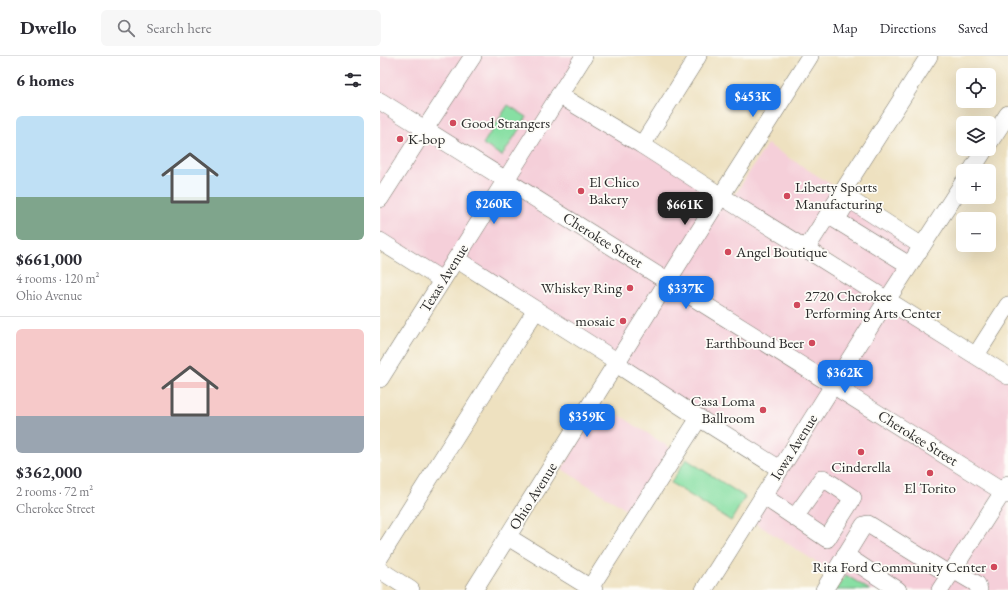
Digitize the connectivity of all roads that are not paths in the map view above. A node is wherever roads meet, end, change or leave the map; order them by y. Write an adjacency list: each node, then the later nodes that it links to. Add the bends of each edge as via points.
1 (473, 56): 9 (street)
2 (584, 56): 6 (street, Texas Avenue)
3 (698, 56): 11 (street)
4 (810, 56): 14 (street, Ohio Avenue)
5 (929, 56): 19 (street)
6 (559, 95): 11 (street); 12 (street, Texas Avenue)
7 (380, 101): 9 (street, Cherokee Street)
8 (1008, 114): 10 (street)
9 (424, 129): 12 (street, Cherokee Street); 15 (street)
10 (996, 132)
11 (642, 145): 14 (street)
12 (506, 180): 20 (street, Texas Avenue); 23 (street, Cherokee Street)
13 (956, 194): 18 (street, Iowa Avenue)
14 (721, 196): 19 (street); 23 (street, Ohio Avenue)
15 (380, 199)
16 (836, 220): 18 (street, via 849,200); 19 (street); 21 (street)
17 (380, 241): 22 (street)
18 (922, 246): 21 (street, Iowa Avenue)
19 (810, 251): 24 (street)
20 (456, 259): 22 (street, Texas Avenue); 26 (street)
21 (910, 265): 24 (street, Iowa Avenue)
22 (442, 280): 30 (street, Texas Avenue)
23 (668, 282): 28 (street, Ohio Avenue); 31 (street, Cherokee Street)
24 (887, 300): 27 (street); 31 (street, Iowa Avenue)
25 (1008, 305): 27 (street)
26 (536, 310): 28 (street); 39 (street)
27 (976, 355): 29 (street)
28 (618, 362): 32 (street, via 624,369); 37 (street, Ohio Avenue)
29 (1008, 376)
30 (380, 378)
31 (833, 385): 33 (street, Iowa Avenue); 34 (street, Cherokee Street)
32 (699, 418): 33 (street); 43 (street)
33 (780, 469): 35 (street, Iowa Avenue)
34 (1006, 490): 41 (street)
35 (763, 496): 36 (street); 46 (street, Iowa Avenue)
36 (795, 517)
37 (508, 537): 43 (street); 45 (street, Ohio Avenue)
38 (845, 555): 41 (street, via 864,525 868,524); 47 (street); 48 (street)
39 (380, 557)
40 (380, 570): 44 (street)
41 (952, 572): 42 (street); 49 (street)
42 (980, 587)
43 (592, 589)
44 (411, 590)
45 (474, 590)
46 (704, 590)
47 (824, 590)
48 (898, 590)
49 (940, 590)

